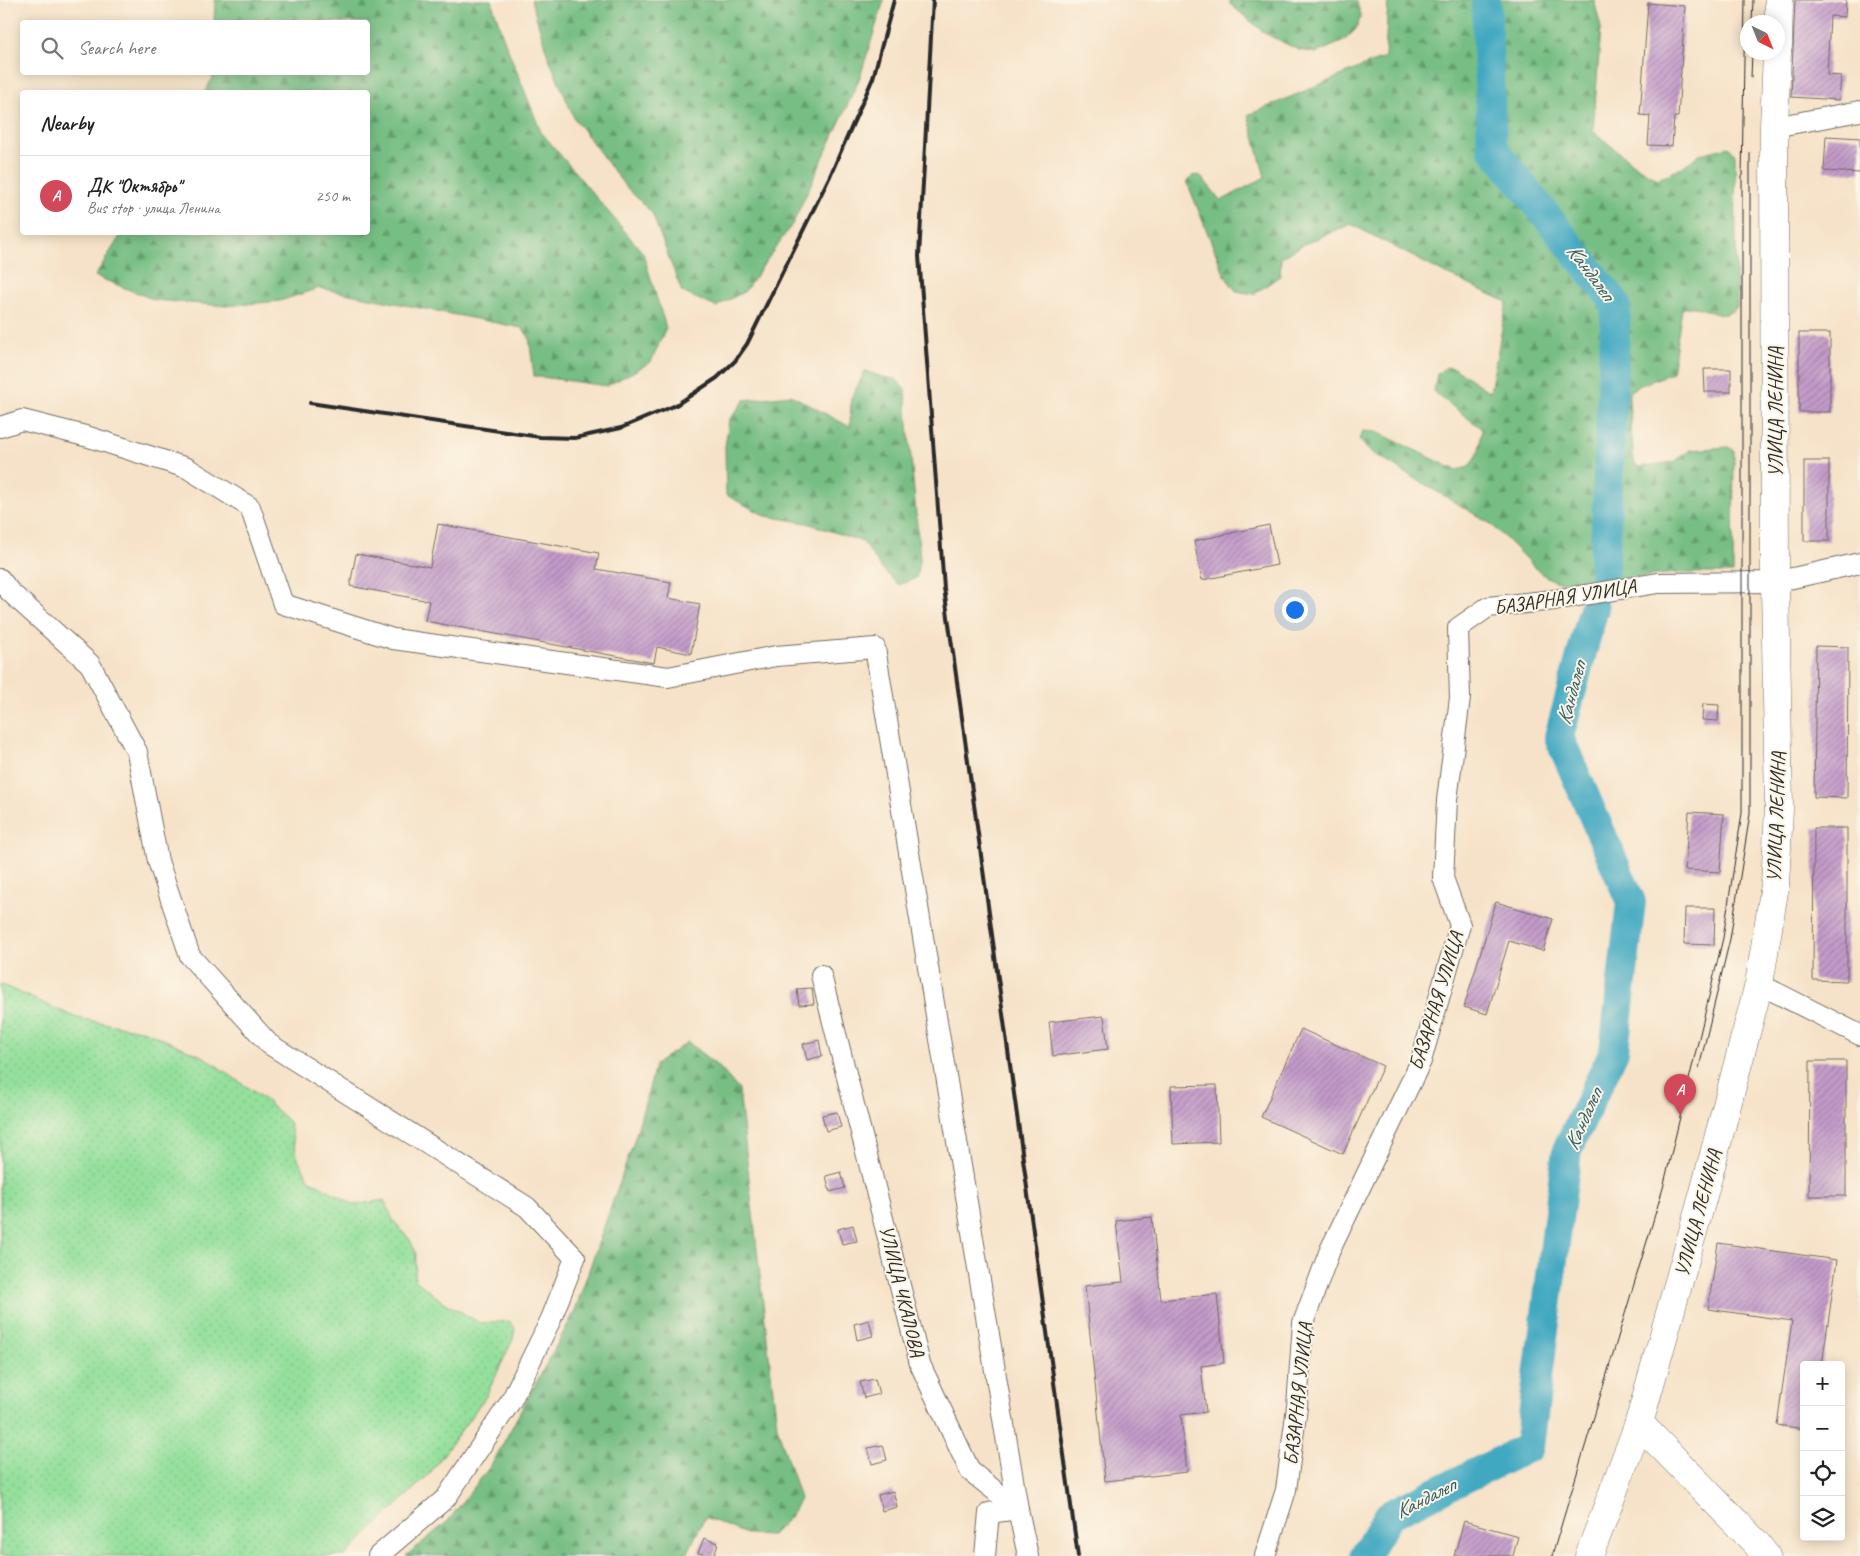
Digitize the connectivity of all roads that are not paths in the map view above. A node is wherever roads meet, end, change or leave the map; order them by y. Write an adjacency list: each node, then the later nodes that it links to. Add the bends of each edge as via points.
1 (1779, 0): 2 (main road)
2 (1779, 15)
3 (1777, 60): 5 (main road, УЛИЦА ЛЕНИНА)
4 (1860, 111): 5 (street)
5 (1774, 126): 9 (main road, УЛИЦА ЛЕНИНА)
6 (0, 427): 14 (street, via 22,420 89,436 187,468 250,507 283,604 393,639 668,677 776,656 875,648)
7 (1860, 564): 9 (street)
8 (0, 579): 15 (street, via 10,592 90,664 137,752 158,861 190,956 269,1044 527,1207 574,1258 551,1319 511,1400 446,1498)
9 (1776, 582): 11 (main road, УЛИЦА ЛЕНИНА, via 1779,809 1775,885); 18 (street, БАЗАРНАЯ УЛИЦА, via 1658,583 1488,607 1458,628 1460,698 1447,800 1443,878 1460,925 1421,1061 1330,1250 1303,1323 1286,1490)
10 (821, 975): 14 (street, УЛИЦА ЧКАЛОВА, via 920,1364 970,1470)
11 (1759, 984): 12 (street); 13 (main road, УЛИЦА ЛЕНИНА)
12 (1860, 1035)
13 (1639, 1423): 19 (main road, УЛИЦА ЛЕНИНА); 20 (main road)
14 (1018, 1509): 16 (street, via 989,1514); 17 (street)
15 (378, 1556)
16 (986, 1556)
17 (1028, 1556)
18 (1265, 1556)
19 (1589, 1556)
20 (1766, 1556)

